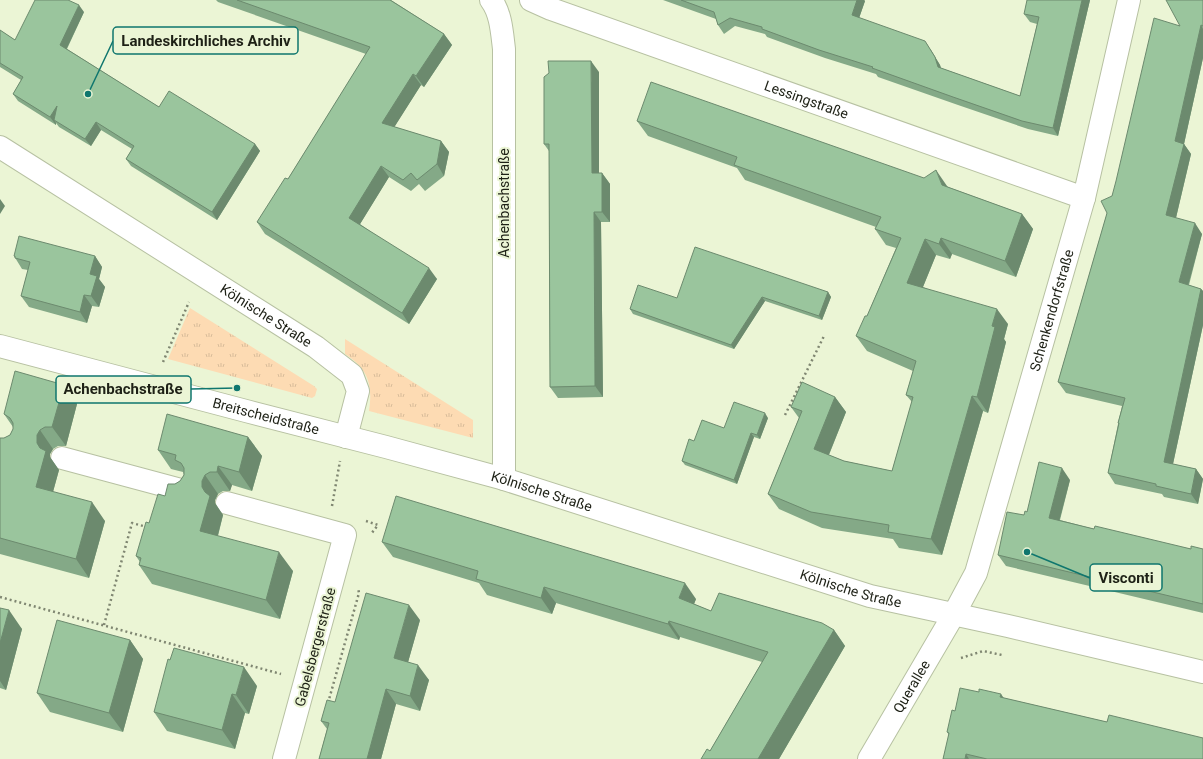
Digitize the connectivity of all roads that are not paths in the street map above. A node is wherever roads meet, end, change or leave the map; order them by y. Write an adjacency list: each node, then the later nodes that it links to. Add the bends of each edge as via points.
1 (491, 0): 9 (street, Achenbachstraße, via 502,28 504,49)
2 (531, 0): 5 (street, Lessingstraße)
3 (1129, 0): 5 (street, Schenkendorfstraße)
4 (0, 147): 7 (street, Kölnische Straße, via 316,347 352,375 358,391)
5 (1084, 198): 12 (street, Schenkendorfstraße, via 976,573)
6 (0, 346): 7 (street, Breitscheidstraße, via 246,412)
7 (344, 447): 9 (street, Kölnische Straße, via 386,447)
8 (62, 458): 10 (street)
9 (504, 479): 12 (street, Kölnische Straße, via 870,596)
10 (185, 491)
11 (227, 503): 14 (street, Gabelsbergerstraße, via 346,535)
12 (954, 614): 13 (street, Kölnische Straße); 15 (street, Querallee)
13 (1203, 672)
14 (284, 759)
15 (869, 759)

